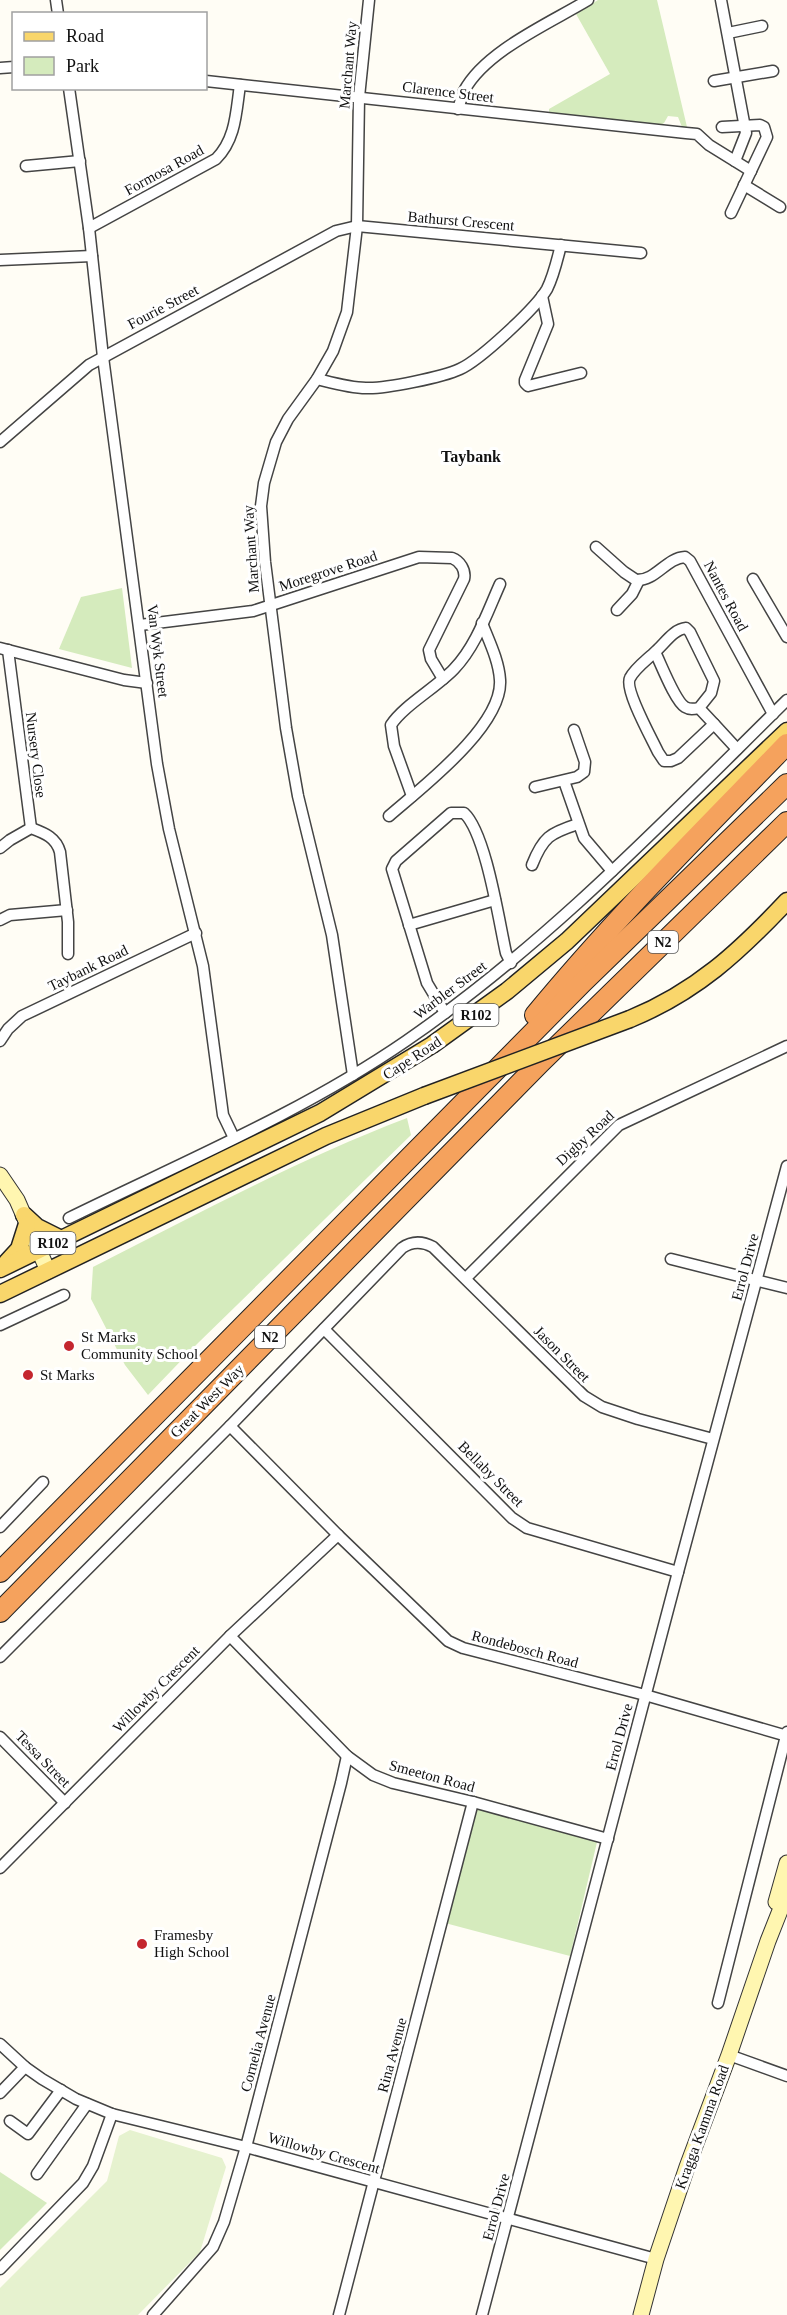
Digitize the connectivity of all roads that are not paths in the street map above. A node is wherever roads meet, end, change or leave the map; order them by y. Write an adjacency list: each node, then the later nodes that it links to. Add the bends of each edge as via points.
1 (369, 0): 12 (street, Marchant Way)
2 (588, 0): 13 (street, via 495,55 477,73)
3 (721, 0): 5 (street)
4 (762, 26): 5 (street)
5 (728, 33): 7 (street)
6 (773, 71): 7 (street)
7 (736, 77): 9 (street); 14 (street)
8 (207, 81): 10 (street, Clarence Street)
9 (714, 81)
10 (240, 85): 12 (street, Clarence Street); 24 (street, Formosa Road, via 231,139 216,159)
11 (69, 90): 16 (street, Van Wyk Street)
12 (359, 97): 13 (street, Clarence Street); 23 (street, Marchant Way)
13 (458, 109): 17 (street, Clarence Street, via 686,133 696,135)
14 (745, 126): 15 (street); 17 (street, via 745,137); 19 (street, via 760,125 767,132)
15 (722, 127)
16 (80, 161): 18 (street); 24 (street, Van Wyk Street)
17 (735, 161): 19 (street)
18 (26, 166)
19 (751, 171): 20 (street)
20 (744, 185): 21 (street); 22 (street)
21 (780, 207)
22 (731, 213)
23 (357, 226): 25 (street, Bathurst Crescent); 30 (street, Fourie Street, via 329,234); 32 (street, Marchant Way, via 347,312 333,351)
24 (89, 228): 27 (street, Van Wyk Street)
25 (561, 245): 26 (street, Bathurst Crescent); 29 (street)
26 (641, 253)
27 (92, 256): 28 (street); 30 (street, Van Wyk Street)
28 (0, 260)
29 (542, 296): 31 (street, via 548,324 525,383 528,386); 32 (street, via 460,370 380,388)
30 (103, 357): 33 (street, Fourie Street, via 75,375); 41 (street, Van Wyk Street)
31 (581, 373)
32 (317, 379): 38 (street, Marchant Way, via 276,442 264,483 262,529)
33 (0, 442)
34 (596, 547): 36 (street)
35 (753, 579): 42 (street)
36 (639, 580): 39 (street); 49 (street, Nantes Road, via 678,558 690,561)
37 (500, 584): 40 (street)
38 (270, 606): 41 (street, Moregrove Road); 45 (street, Moregrove Road, via 419,557 457,560 465,574 461,588 429,650); 79 (street, Marchant Way, via 298,796 332,935)
39 (617, 610)
40 (482, 623): 45 (street, via 464,657); 58 (street, via 500,681 494,708 459,754)
41 (140, 625): 46 (street, Van Wyk Street)
42 (787, 637)
43 (4, 649): 46 (street); 62 (street, Nursery Close)
44 (656, 652): 48 (street, via 682,704); 48 (street, via 678,630 686,628 690,632 714,681 711,693); 50 (street, via 634,672 628,686 661,758 668,762 678,758)
45 (443, 679): 58 (street, via 391,725 394,746)
46 (147, 683): 72 (street, Van Wyk Street, via 164,806)
47 (787, 700): 49 (street, Warbler Street)
48 (699, 708): 50 (street)
49 (773, 714): 54 (street, Warbler Street)
50 (714, 724): 54 (street)
51 (574, 730): 55 (street, via 586,768 581,775)
52 (787, 731): 86 (main road, Cape Road / R102, via 582,928 459,1026 320,1113)
53 (787, 744): 80 (highway, via 584,955)
54 (737, 749): 66 (street, Warbler Street)
55 (564, 781): 57 (street); 61 (street)
56 (787, 784): 80 (highway, N2)
57 (535, 787)
58 (412, 796): 59 (street)
59 (389, 816)
60 (787, 822): 78 (highway, N2)
61 (578, 824): 65 (street, via 549,835); 66 (street, via 591,848)
62 (31, 828): 64 (street); 69 (street, via 52,838 58,846)
63 (787, 840): 78 (highway)
64 (0, 848)
65 (532, 865)
66 (612, 871): 74 (street, Warbler Street)
67 (495, 900): 71 (street); 71 (street, via 471,822 464,813 455,812 393,865); 74 (street)
68 (787, 901): 90 (main road, R102, bridge, via 747,944 674,998 630,1019 326,1136)
69 (67, 910): 70 (street, via 10,915); 73 (street)
70 (0, 920)
71 (409, 925): 75 (street, via 429,989)
72 (196, 933): 76 (street, Taybank Road, via 22,1016); 81 (street, Van Wyk Street, via 223,1115)
73 (68, 954)
74 (511, 963): 75 (street, Warbler Street)
75 (445, 1013): 79 (street, Warbler Street)
76 (0, 1041)
77 (787, 1046): 91 (street, Digby Road, via 619,1125)
78 (540, 1063): 105 (highway, Great West Way / N2)
79 (353, 1075): 81 (street, Warbler Street)
80 (459, 1107): 103 (highway, Great West Way / N2)
81 (234, 1138): 84 (street, Warbler Street)
82 (787, 1166): 92 (street, Errol Drive)
83 (0, 1175): 85 (main road)
84 (69, 1218)
85 (26, 1219): 86 (main road); 87 (main road); 89 (main road, via 19,1250)
86 (61, 1239): 87 (main road, Cape Road / R102)
87 (38, 1251): 89 (main road, Cape Road / R102); 90 (main road)
88 (671, 1259): 92 (street)
89 (0, 1269)
90 (48, 1271): 94 (main road, R102)
91 (466, 1278): 97 (street, Jason Street, via 433,1247 419,1242 408,1244); 99 (street, Jason Street, via 591,1401 638,1419)
92 (758, 1281): 93 (street); 99 (street, Errol Drive)
93 (787, 1288)
94 (0, 1294)
95 (64, 1295): 96 (street)
96 (0, 1324)
97 (324, 1329): 98 (street); 104 (street, Bellaby Street, via 512,1518 527,1528)
98 (230, 1426): 102 (street, Rondebosch Road); 107 (street)
99 (713, 1439): 104 (street, Errol Drive)
100 (44, 1482): 101 (street)
101 (0, 1527)
102 (338, 1535): 106 (street, Willowby Crescent); 108 (street, Rondebosch Road, via 448,1641)
103 (0, 1572)
104 (678, 1572): 108 (street, Errol Drive)
105 (0, 1612)
106 (230, 1636): 111 (street, Smeeton Road); 113 (street, Willowby Crescent)
107 (0, 1657)
108 (645, 1695): 109 (street, Rondebosch Road); 114 (street, Errol Drive)
109 (787, 1735): 119 (street)
110 (0, 1737): 113 (street, Tessa Street)
111 (347, 1756): 112 (street, Smeeton Road, via 373,1775 393,1783); 129 (street, Cornelia Avenue)
112 (473, 1802): 114 (street, Smeeton Road); 131 (street, Rina Avenue)
113 (65, 1803): 116 (street, Willowby Crescent)
114 (608, 1839): 132 (street, Errol Drive)
115 (787, 1863): 118 (main road, Kragga Kamma Road)
116 (0, 1868)
117 (787, 1893): 118 (main road, Kragga Kamma Road)
118 (768, 1941): 121 (main road, Kragga Kamma Road)
119 (718, 2002)
120 (0, 2044): 122 (street, Willowby Crescent)
121 (729, 2055): 123 (street); 133 (main road, Kragga Kamma Road)
122 (25, 2067): 124 (street, Willowby Crescent); 125 (street)
123 (787, 2076)
124 (61, 2090): 126 (street, Willowby Crescent); 128 (street, via 28,2134)
125 (0, 2093)
126 (87, 2104): 127 (street, Willowby Crescent); 130 (street)
127 (112, 2114): 129 (street, Willowby Crescent); 134 (street, via 83,2183)
128 (10, 2121)
129 (246, 2147): 131 (street, Willowby Crescent); 135 (street, Cornelia Avenue, via 213,2247)
130 (37, 2174)
131 (374, 2183): 132 (street, Willowby Crescent); 136 (street, Rina Avenue)
132 (510, 2218): 133 (street, Willowby Crescent); 137 (street, Errol Drive)
133 (656, 2259): 138 (main road, Kragga Kamma Road)
134 (0, 2269)
135 (153, 2315)
136 (339, 2315)
137 (482, 2315)
138 (641, 2315)

